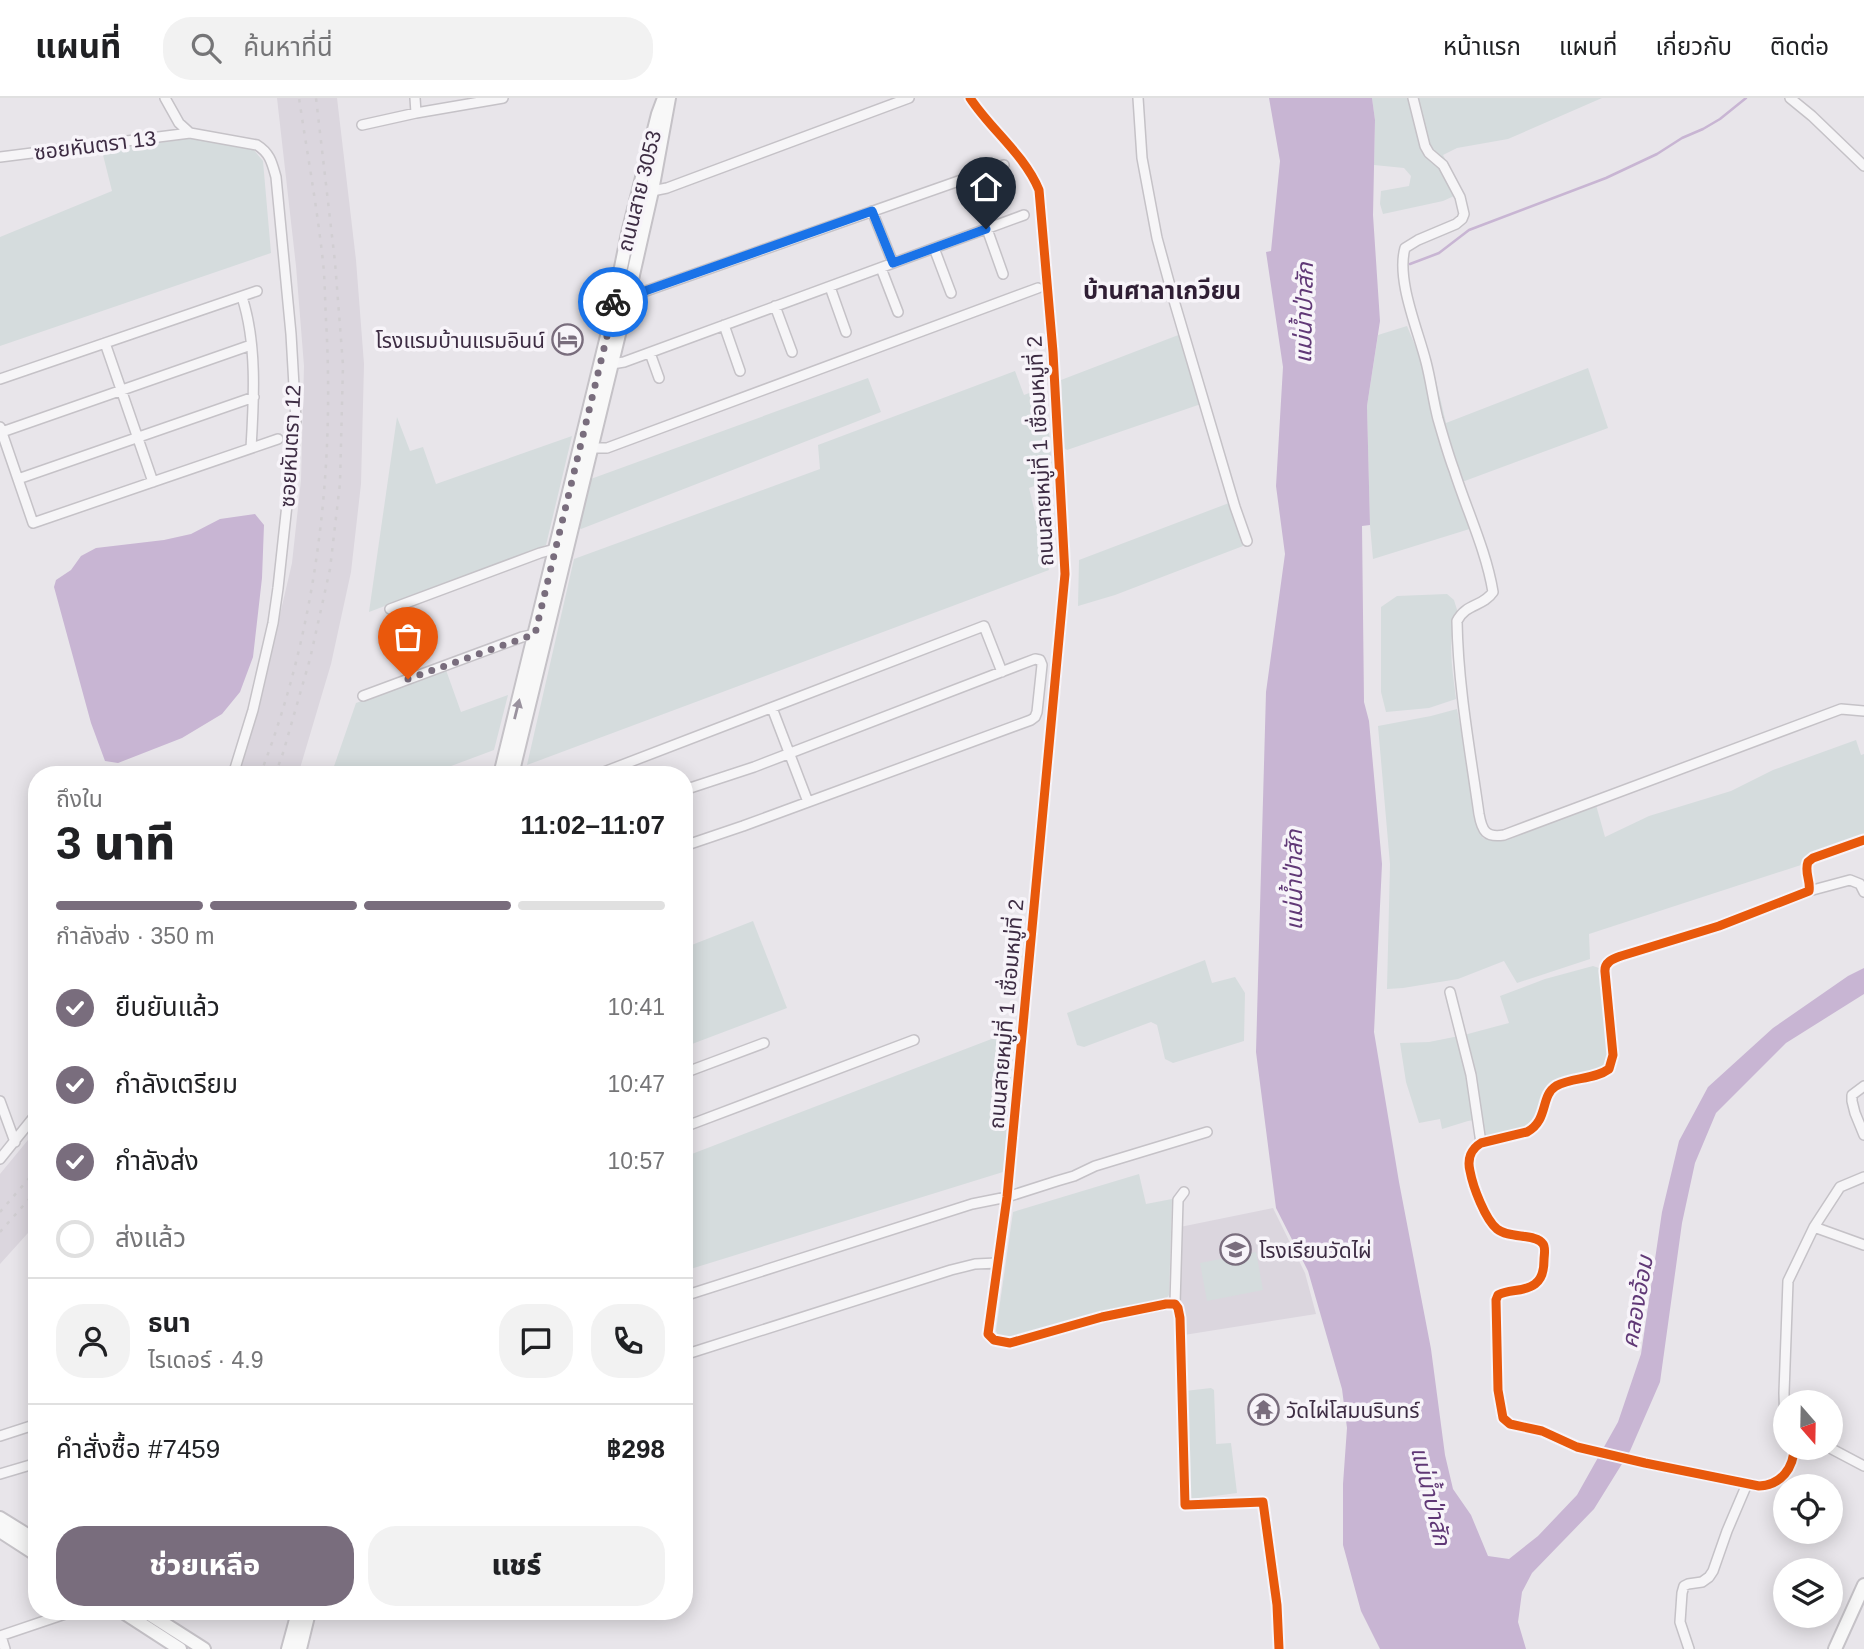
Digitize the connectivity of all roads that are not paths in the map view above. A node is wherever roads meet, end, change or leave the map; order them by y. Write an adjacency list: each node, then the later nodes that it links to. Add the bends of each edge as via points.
1 (165, 98): 12 (street, via 179,123)
2 (415, 98): 10 (street)
3 (502, 98): 10 (street)
4 (667, 98): 16 (main road, ถนนสาย 3053); 30 (main road, ถนนสาย 3053, via 655,126)
5 (909, 98): 16 (street)
6 (970, 98): 86 (street, ถนนสายหมู่ที่ 1 เชื่อมหมู่ที่ 2, via 1039,190 1065,574)
7 (1138, 98): 52 (street, via 1142,158 1163,265)
8 (1413, 98): 59 (street, via 1425,146 1443,165 1464,214 1456,224 1405,248 1403,266 1438,419 1493,592 1468,607 1457,621 1462,703 1481,825 1487,834 1504,835 1841,709)
9 (1790, 98): 15 (street)
10 (416, 113): 11 (street)
11 (362, 125)
12 (190, 132): 13 (street, ซอยหันตรา 13); 61 (street, ซอยหันตรา 12, via 257,145 270,156 276,177 293,356 296,421 278,588 253,710)
13 (0, 157)
14 (1004, 165): 17 (street)
15 (1864, 166)
16 (652, 191): 29 (main road, ถนนสาย 3053)
17 (872, 211): 21 (street); 29 (street)
18 (1024, 215): 19 (street)
19 (986, 229): 20 (street); 23 (street)
20 (934, 248): 21 (street); 27 (street)
21 (893, 263): 22 (street)
22 (881, 268): 24 (street); 32 (street)
23 (1003, 274)
24 (830, 287): 31 (street); 34 (street)
25 (1038, 288): 49 (street, via 607,448)
26 (257, 291): 28 (street)
27 (951, 293)
28 (242, 297): 35 (street); 36 (street)
29 (628, 297): 30 (street); 39 (main road, ถนนสาย 3053)
30 (613, 300): 53 (main road, ถนนสาย 3053)
31 (775, 306): 33 (street); 37 (street)
32 (898, 312)
33 (724, 326): 38 (street); 40 (street)
34 (846, 332)
35 (105, 343): 42 (street); 43 (street)
36 (251, 345): 43 (street); 44 (street)
37 (792, 352)
38 (650, 353): 39 (street); 41 (street)
39 (612, 364): 49 (main road, ถนนสาย 3053)
40 (740, 370)
41 (659, 377)
42 (0, 379)
43 (121, 390): 45 (street); 46 (street)
44 (254, 397): 46 (street); 48 (street)
45 (1, 429): 50 (street)
46 (138, 438): 50 (street); 51 (street)
47 (278, 439): 48 (street)
48 (251, 448): 51 (street)
49 (591, 448): 63 (main road, ถนนสาย 3053)
50 (18, 479): 51 (street, via 33,523)
51 (153, 482)
52 (1247, 541)
53 (555, 549): 54 (street); 55 (main road, ถนนสาย 3053)
54 (390, 609)
55 (535, 634): 57 (street); 62 (main road, ถนนสาย 3053, one-way to 55)
56 (1002, 672): 58 (street, via 984,626); 60 (street); 66 (street, via 1040,660 1037,712 1031,720)
57 (363, 696)
58 (772, 708): 60 (street); 64 (street)
59 (1864, 711)
60 (790, 753): 65 (street); 66 (street)
61 (236, 766)
62 (502, 766)
63 (514, 766)
64 (620, 766)
65 (693, 787)
66 (808, 802): 68 (street)
67 (1864, 840): 69 (street, via 1808,862)
68 (693, 843)
69 (1810, 891): 70 (street, via 1850,880); 82 (street, via 1607,963 1613,1055 1609,1069 1558,1085 1534,1128)
70 (1864, 892)
71 (1450, 992): 82 (street)
72 (914, 1040): 77 (street)
73 (764, 1043): 74 (street)
74 (693, 1070)
75 (1864, 1086): 80 (street, via 1852,1096)
76 (0, 1101): 81 (street)
77 (693, 1124)
78 (28, 1125): 81 (street)
79 (1207, 1132): 86 (street)
80 (1864, 1135)
81 (15, 1142): 83 (street)
82 (1482, 1143): 101 (street, via 1471,1153 1469,1165 1490,1222 1509,1235 1539,1240 1544,1250 1544,1267 1536,1284 1503,1292 1496,1300 1503,1418 1577,1447)
83 (0, 1159)
84 (1864, 1177): 87 (street, via 1840,1187)
85 (1184, 1192): 91 (street, via 1178,1200)
86 (1007, 1197): 89 (street, ถนนสายหมู่ที่ 1 เชื่อมหมู่ที่ 2); 90 (street, via 972,1204)
87 (1814, 1227): 88 (street); 93 (street, via 1788,1281)
88 (1864, 1245)
89 (997, 1263): 91 (street, ถนนสายหมู่ที่ 1 เชื่อมหมู่ที่ 2, via 988,1334 994,1340 1010,1343 1102,1317); 92 (street, via 951,1270)
90 (693, 1293)
91 (1175, 1304): 118 (street, via 1180,1318 1185,1505 1263,1502 1278,1605)
92 (693, 1352)
93 (1786, 1390)
94 (28, 1427): 95 (street)
95 (0, 1436)
96 (1843, 1455): 99 (street)
97 (1792, 1460): 101 (street, via 1775,1483)
98 (28, 1466): 100 (street)
99 (1864, 1466)
100 (0, 1474)
101 (1747, 1484): 119 (street, via 1713,1571 1702,1582 1684,1586 1680,1622)
102 (0, 1518): 104 (main road)
103 (0, 1531): 105 (main road)
104 (28, 1535)
105 (28, 1549)
106 (1864, 1586): 120 (main road)
107 (47, 1620): 112 (street)
108 (135, 1620): 114 (main road)
109 (159, 1620): 115 (main road)
110 (296, 1620): 116 (main road)
111 (307, 1620): 117 (main road)
112 (0, 1636): 113 (street)
113 (5, 1649)
114 (180, 1649)
115 (204, 1649)
116 (288, 1649)
117 (300, 1649)
118 (1279, 1649)
119 (1689, 1649)
120 (1835, 1649)

